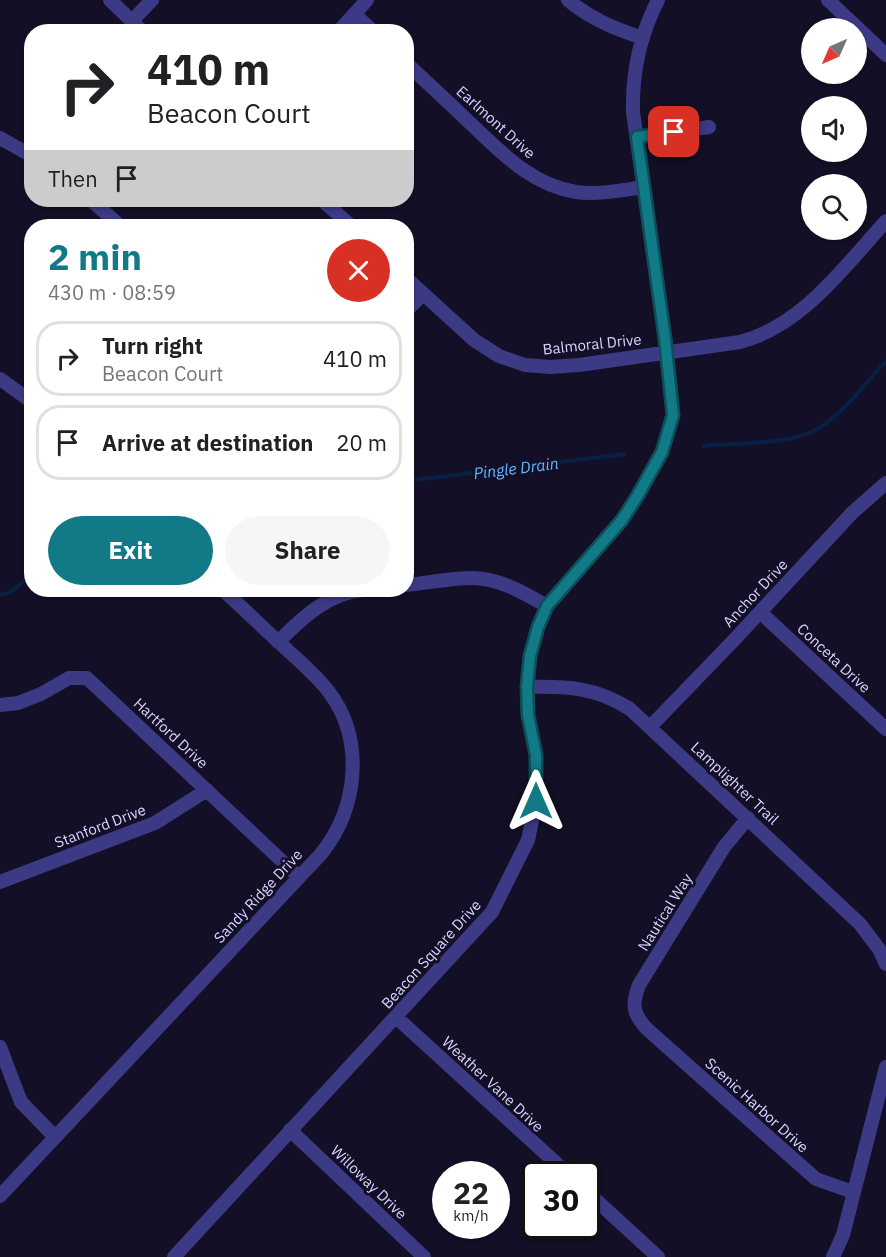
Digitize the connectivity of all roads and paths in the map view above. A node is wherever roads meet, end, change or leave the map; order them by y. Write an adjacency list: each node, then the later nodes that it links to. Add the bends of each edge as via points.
1 (110, 0): 8 (street)
2 (152, 0): 8 (street)
3 (367, 0): 7 (street)
4 (568, 0): 12 (street, via 607,26)
5 (658, 0): 12 (street, Beacon Square Drive)
6 (828, 0): 13 (street)
7 (354, 14): 10 (street); 11 (street)
8 (132, 21): 9 (street)
9 (135, 24)
10 (345, 24)
11 (365, 24)
12 (643, 38): 16 (street, Beacon Square Drive, via 634,74)
13 (886, 55)
14 (414, 70): 19 (street, Earlmont Drive, via 512,162 536,178 562,189 583,192)
15 (709, 127): 16 (street)
16 (637, 137): 19 (street, Beacon Square Drive)
17 (0, 138): 18 (street)
18 (24, 152)
19 (644, 187): 28 (street, Beacon Square Drive)
20 (99, 207): 22 (street)
21 (330, 207): 23 (street)
22 (112, 219)
23 (343, 219)
24 (886, 221): 28 (street, Balmoral Drive, via 809,304 777,328 740,342)
25 (414, 286): 26 (street, Balmoral Drive)
26 (423, 294): 27 (street); 28 (street, Balmoral Drive, via 485,349 525,365 572,366)
27 (414, 303)
28 (667, 352): 35 (street, Beacon Square Drive, via 673,415 662,452 622,520)
29 (0, 379): 30 (street)
30 (24, 396)
31 (886, 483): 36 (street, Anchor Drive, via 852,513)
32 (414, 584): 35 (street, via 485,579 514,588)
33 (230, 597): 37 (street, Sandy Ridge Drive)
34 (341, 597): 37 (street, via 308,613)
35 (547, 606): 38 (street, Beacon Square Drive, via 534,640)
36 (760, 612): 40 (street, Anchor Drive); 41 (street, Conceta Drive)
37 (278, 642): 44 (street, Sandy Ridge Drive, via 330,693 348,734 353,759 350,795 338,829)
38 (527, 687): 40 (street, Lamplighter Trail, via 590,690 618,701); 47 (street, Beacon Square Drive, via 536,755 536,801 528,840 492,912)
39 (0, 705): 42 (street, Hartford Drive, via 18,703 69,678 87,678)
40 (650, 727): 43 (street, Lamplighter Trail)
41 (886, 729)
42 (207, 790): 44 (street, Hartford Drive); 45 (street, Stanford Drive, via 155,823)
43 (748, 818): 46 (street, Lamplighter Trail, via 860,924); 48 (street, Nautical Way, via 724,847 639,985 633,1002)
44 (299, 877): 52 (street, Sandy Ridge Drive)
45 (0, 882)
46 (886, 964)
47 (396, 1017): 51 (street, Beacon Square Drive); 53 (street, Weather Vane Drive)
48 (647, 1029): 54 (street, Scenic Harbor Drive, via 816,1179)
49 (0, 1047): 52 (street, via 21,1102)
50 (886, 1067): 54 (street)
51 (291, 1130): 57 (street, Beacon Square Drive); 58 (street, Willoway Drive)
52 (55, 1137): 55 (street, Sandy Ridge Drive)
53 (554, 1161)
54 (853, 1192): 60 (street, via 843,1235)
55 (0, 1197)
56 (600, 1204): 59 (street)
57 (184, 1254)
58 (424, 1257)
59 (658, 1257)
60 (832, 1257)

